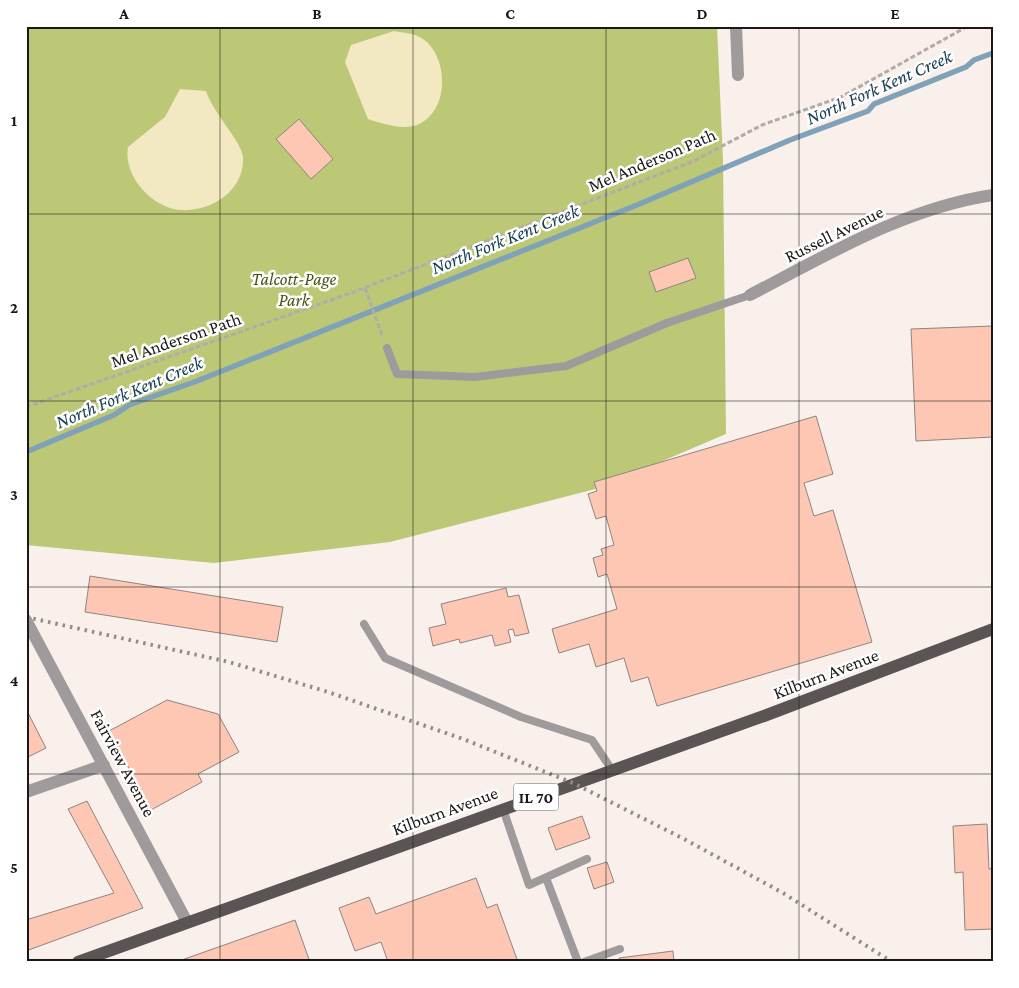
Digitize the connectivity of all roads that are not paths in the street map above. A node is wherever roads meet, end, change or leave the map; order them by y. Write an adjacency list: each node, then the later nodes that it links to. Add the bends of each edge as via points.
1 (736, 26): 2 (street)
2 (738, 75)
3 (993, 195): 4 (street, Russell Avenue, via 879,228)
4 (750, 295): 5 (lane, via 667,324 566,366 474,377 397,374)
5 (387, 348)
6 (26, 620): 9 (street, Fairview Avenue)
7 (364, 624): 10 (lane, via 385,658 521,717 592,740)
8 (993, 629): 10 (main road, Kilburn Avenue / IL 70)
9 (104, 765): 11 (street); 15 (street, Fairview Avenue)
10 (612, 770): 12 (main road, Kilburn Avenue / IL 70)
11 (26, 792)
12 (503, 809): 14 (lane, via 529,885); 15 (main road, Kilburn Avenue / IL 70)
13 (587, 859): 14 (lane)
14 (546, 878): 18 (lane)
15 (188, 922): 17 (main road, Kilburn Avenue / IL 70)
16 (620, 949): 19 (lane)
17 (78, 962)
18 (578, 962)
19 (584, 962)

